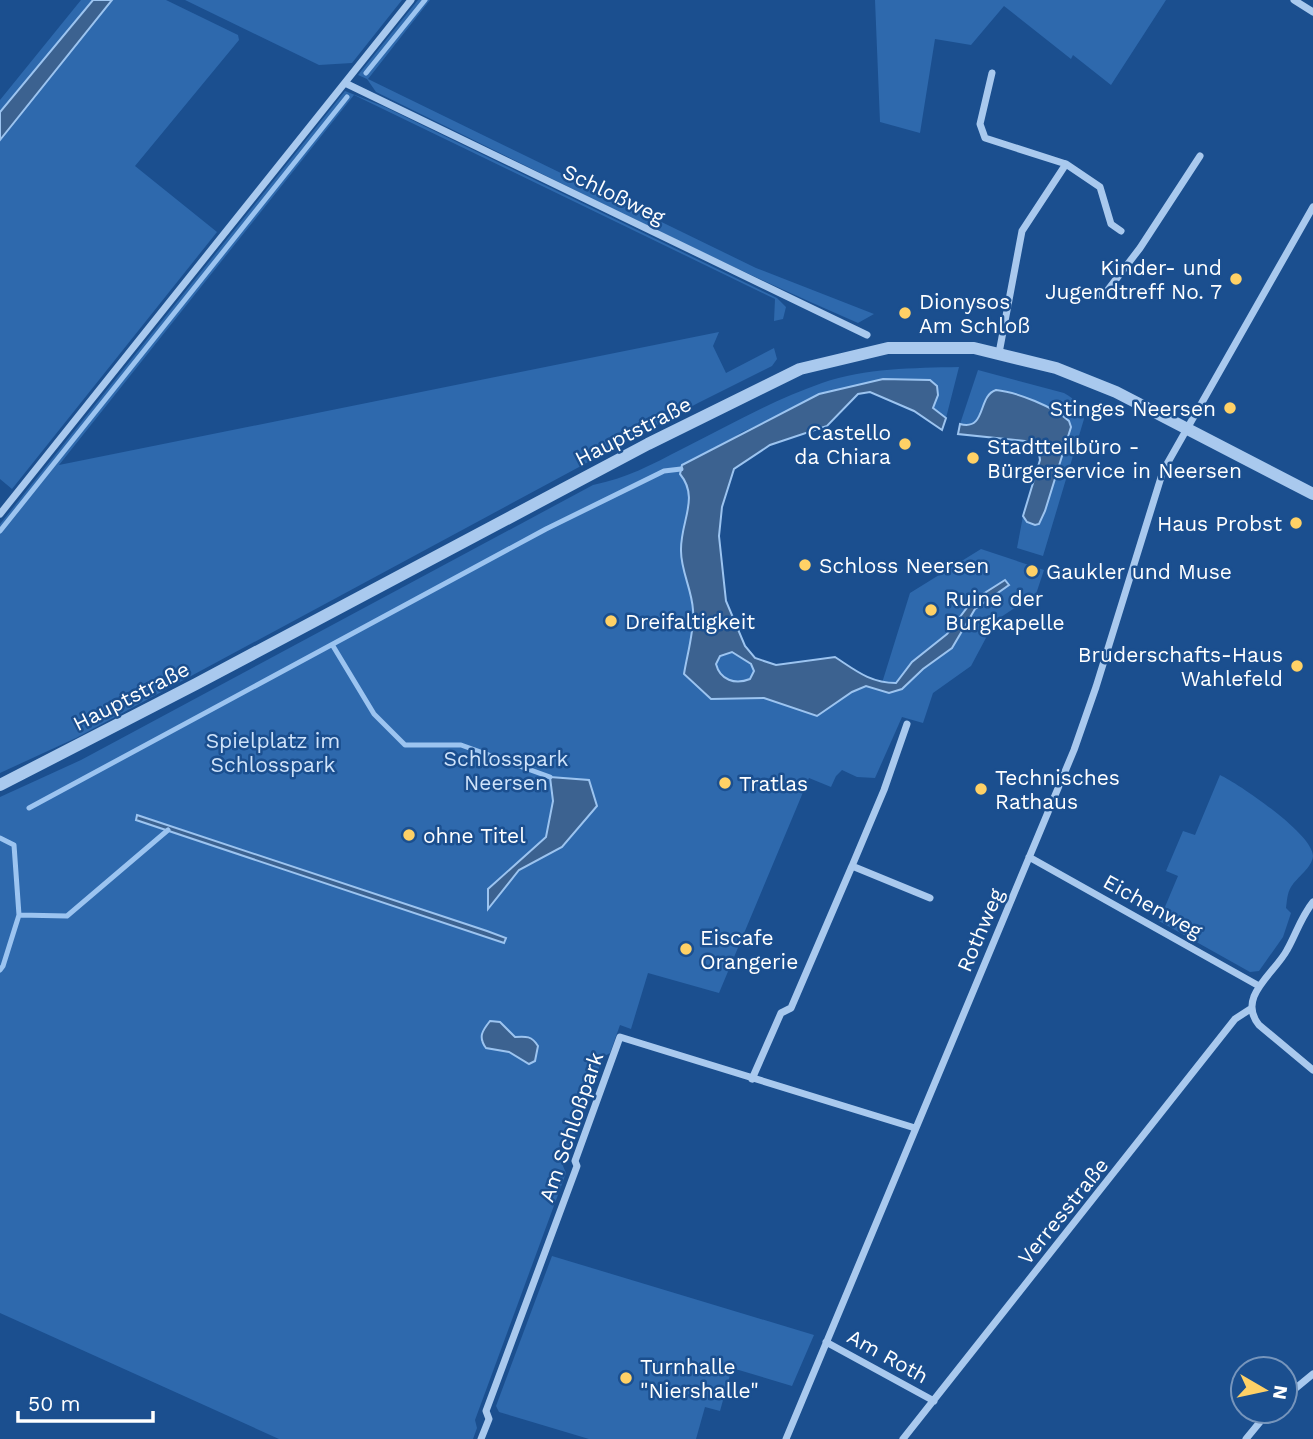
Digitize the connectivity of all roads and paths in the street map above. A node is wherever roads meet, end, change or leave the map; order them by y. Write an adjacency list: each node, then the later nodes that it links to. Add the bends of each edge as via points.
1 (411, 0): 5 (street)
2 (1294, 0): 3 (street)
3 (1313, 12)
4 (992, 73): 7 (street, via 980,124 985,138)
5 (345, 83): 11 (street, Schloßweg); 15 (street)
6 (1200, 156): 10 (street, via 1104,295)
7 (1066, 164): 9 (street, via 1100,187 1111,223); 12 (street, via 1022,231)
8 (1313, 207): 13 (street, Rothweg)
9 (1121, 231)
10 (1078, 293)
11 (867, 335)
12 (999, 353): 13 (street, Hauptstraße, via 1104,387); 17 (street, Hauptstraße, via 898,346 800,369 637,449)
13 (1186, 428): 14 (street, Hauptstraße); 18 (street, Rothweg, via 1159,482 1090,706)
14 (1313, 494)
15 (0, 514)
16 (907, 724): 19 (street)
17 (0, 786)
18 (1029, 857): 22 (street, Eichenweg); 26 (street, Rothweg)
19 (852, 866): 20 (street); 25 (street, via 791,1009 780,1013)
20 (930, 898)
21 (1313, 902): 22 (street, via 1286,953)
22 (1259, 986): 23 (street)
23 (1252, 1007): 24 (street, via 1259,1025); 30 (street, Verresstraße, via 1235,1019)
24 (1313, 1070)
25 (752, 1079): 26 (street, Am Schloßpark); 32 (street, Am Schloßpark, via 620,1037 486,1411 489,1419)
26 (915, 1128): 27 (street, Rothweg)
27 (826, 1342): 30 (street, Am Roth); 33 (street, Rothweg)
28 (1313, 1374): 29 (street)
29 (1299, 1385)
30 (934, 1401): 34 (street, Verresstraße)
31 (1258, 1425): 35 (street)
32 (481, 1439)
33 (786, 1439)
34 (903, 1439)
35 (1246, 1439)

